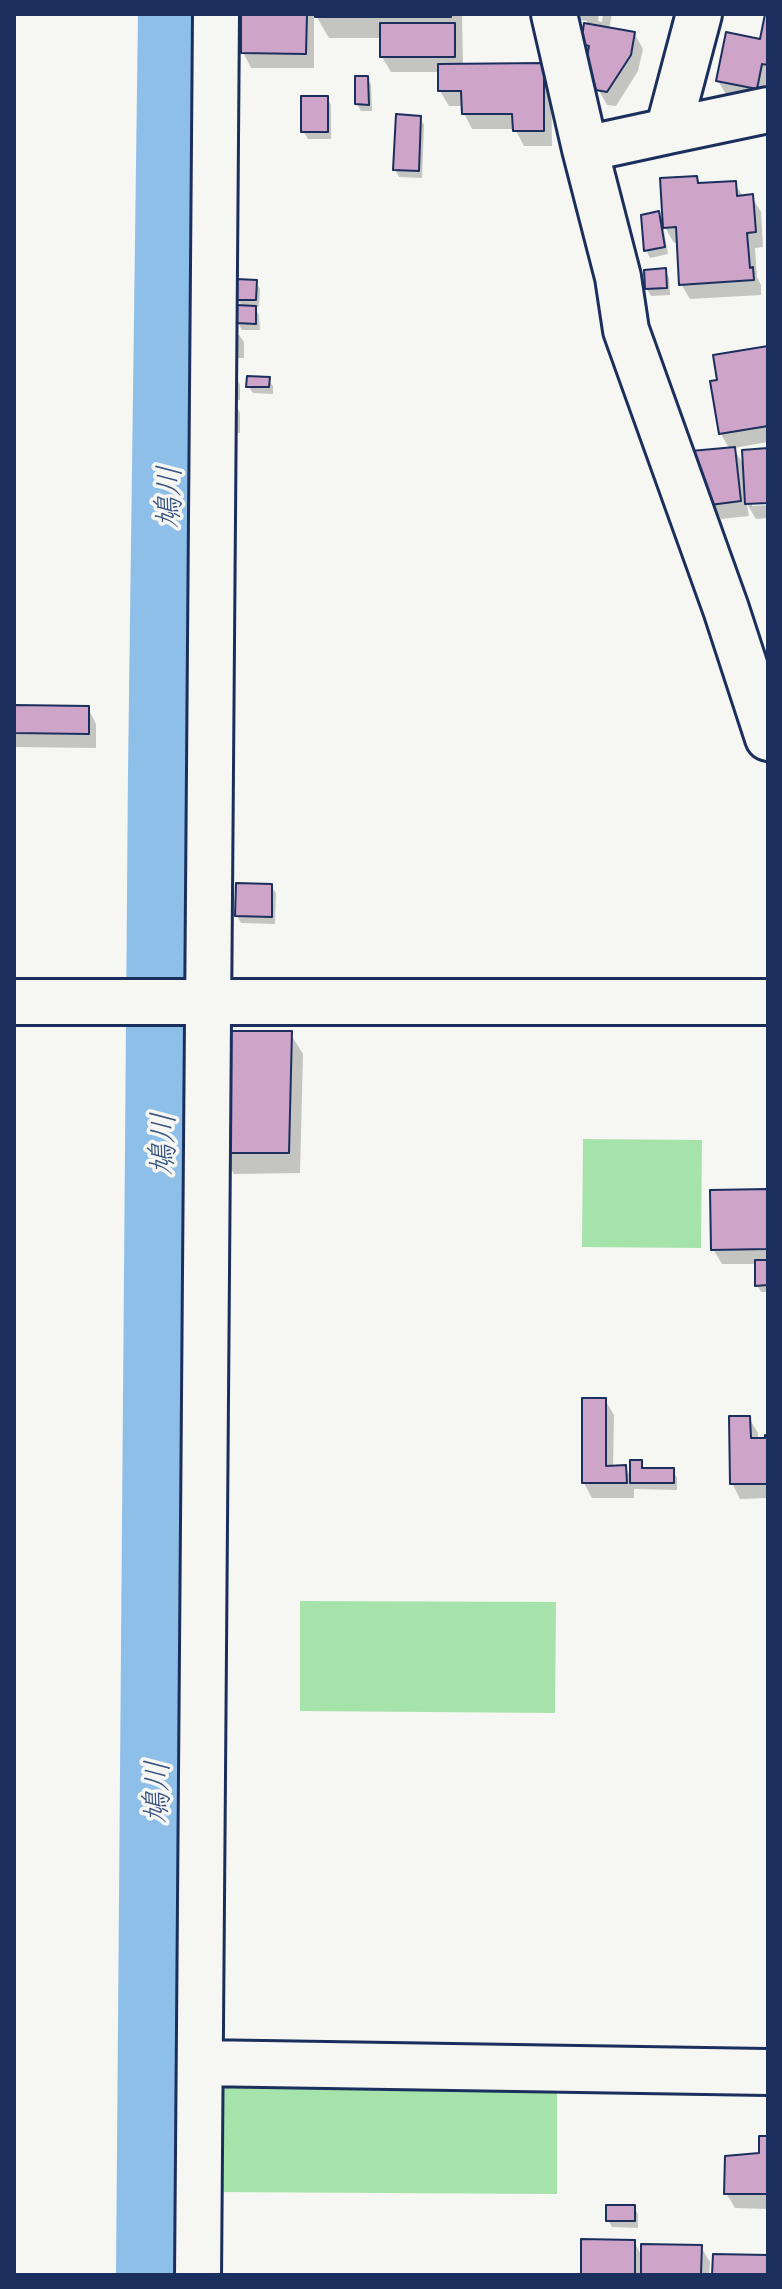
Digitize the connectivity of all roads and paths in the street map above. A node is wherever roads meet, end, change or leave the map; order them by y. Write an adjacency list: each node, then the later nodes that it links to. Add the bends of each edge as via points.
1 (216, 14): 9 (street)
2 (554, 14): 6 (street)
3 (699, 14): 5 (street)
4 (768, 110): 5 (street)
5 (668, 131): 6 (street)
6 (585, 149): 7 (street, via 626,330)
7 (768, 738)
8 (14, 1002): 9 (street)
9 (198, 1002): 10 (street); 11 (street)
10 (768, 1002)
11 (200, 2063): 12 (street); 13 (street)
12 (768, 2072)
13 (198, 2275)

